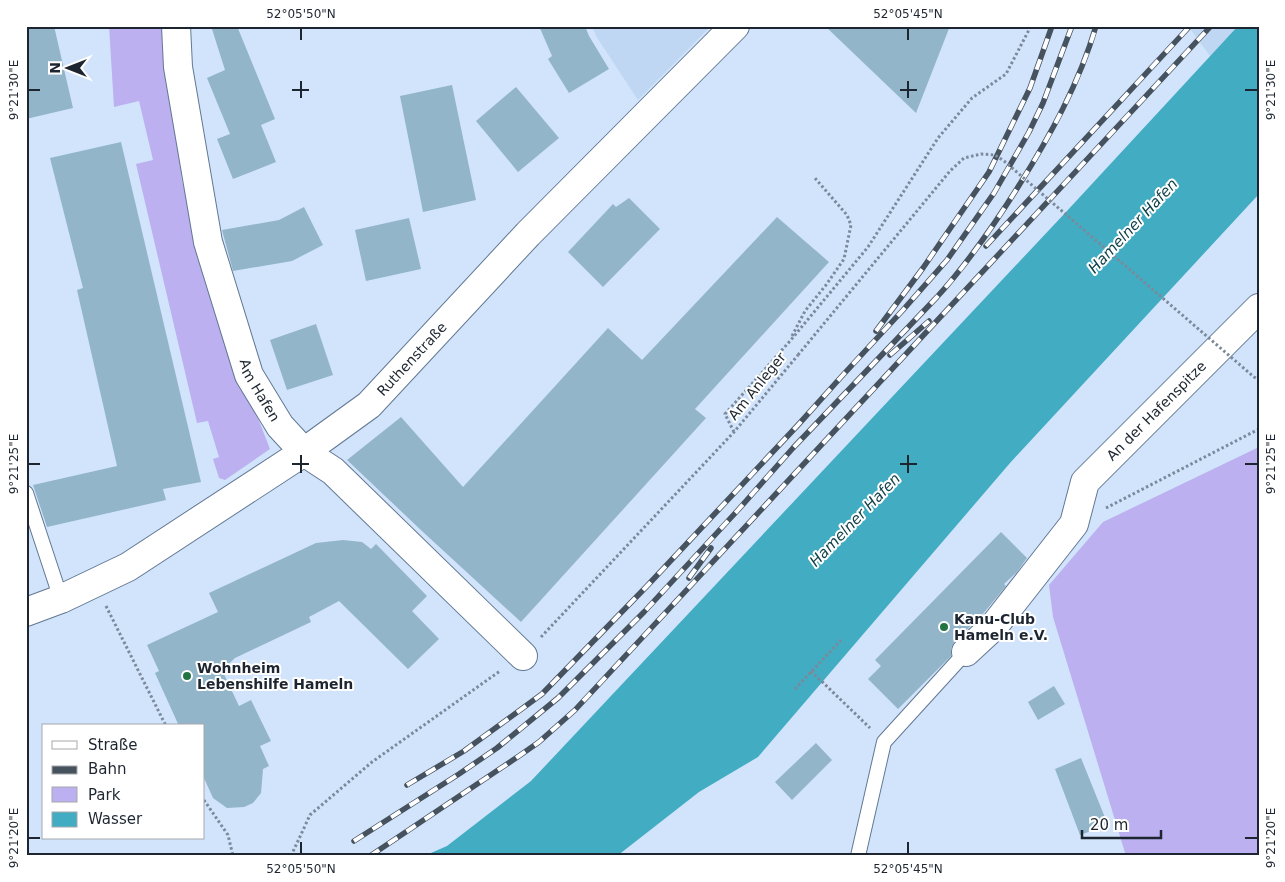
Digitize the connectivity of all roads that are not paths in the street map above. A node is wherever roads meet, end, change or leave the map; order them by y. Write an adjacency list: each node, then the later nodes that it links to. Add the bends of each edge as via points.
1 (176, 26): 4 (street, Am Hafen, via 178,67 208,242 249,375 280,426)
2 (735, 26): 4 (street, Ruthenstraße, via 528,234 369,405)
3 (1259, 308): 8 (street, An der Hafenspitze, via 1085,482 1074,524 994,626)
4 (304, 452): 6 (street, Ruthenstraße, via 128,567); 9 (street, Am Hafen, via 333,471)
5 (26, 493): 6 (lane)
6 (61, 599): 7 (street, Ruthenstraße)
7 (26, 612)
8 (966, 652): 10 (lane, via 884,742)
9 (523, 656)
10 (858, 856)

